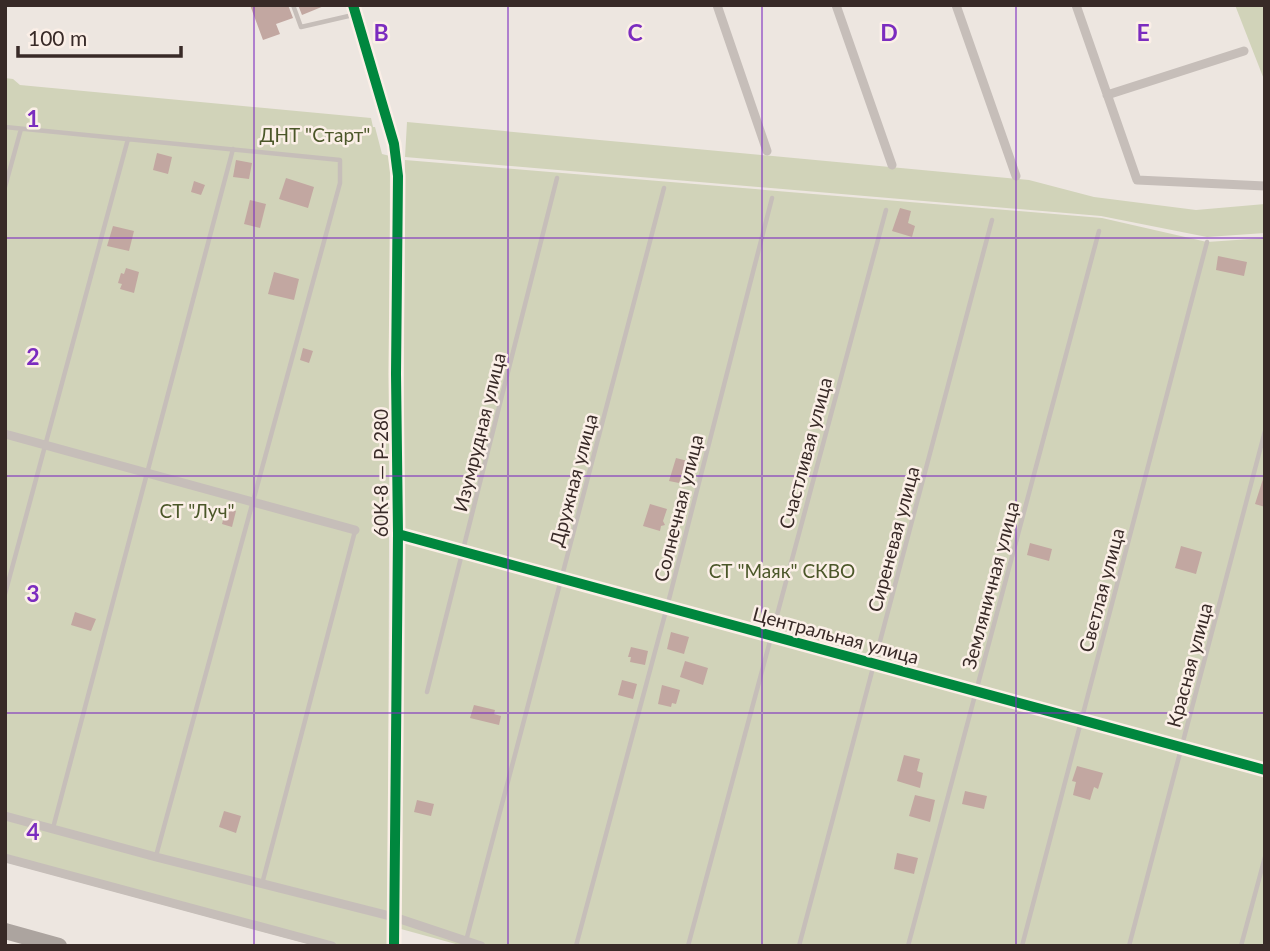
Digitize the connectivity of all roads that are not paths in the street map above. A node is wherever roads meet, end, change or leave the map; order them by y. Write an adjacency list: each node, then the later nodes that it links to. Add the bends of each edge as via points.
1 (293, 5): 6 (lane, via 302,27)
2 (718, 5): 13 (street)
3 (836, 5): 14 (street)
4 (956, 5): 15 (street)
5 (1076, 5): 8 (street)
6 (355, 10): 31 (street, 60К-8 — Р-280, via 397,160)
7 (1244, 51): 8 (street)
8 (1107, 95): 17 (street, via 1137,180)
9 (5, 127): 10 (lane)
10 (21, 129): 11 (lane); 18 (lane)
11 (128, 139): 12 (lane); 27 (lane)
12 (233, 149): 28 (lane); 29 (lane, via 340,160 340,183)
13 (767, 151)
14 (892, 164)
15 (1016, 176)
16 (557, 178): 32 (lane, Изумрудная улица)
17 (1265, 186)
18 (5, 187)
19 (664, 188): 33 (lane, Дружная улица)
20 (772, 198): 35 (lane, Солнечная улица)
21 (886, 210): 36 (lane, Счастливая улица)
22 (992, 220): 37 (lane, Сиреневая улица)
23 (1099, 231): 38 (lane, Земляничная улица)
24 (1208, 242): 40 (lane, Светлая улица)
25 (1265, 431): 41 (lane, Красная улица)
26 (5, 434): 27 (street)
27 (45, 444): 28 (street); 34 (lane)
28 (148, 474): 29 (street); 44 (lane)
29 (252, 503): 30 (street); 45 (lane)
30 (355, 530): 48 (lane)
31 (398, 534): 32 (street, Центральная улица); 49 (street, 60К-8 — Р-280)
32 (463, 552): 33 (street, Центральная улица); 39 (lane, Изумрудная улица)
33 (562, 579): 35 (street, Центральная улица); 51 (lane, Дружная улица)
34 (5, 594)
35 (667, 607): 36 (street, Центральная улица); 56 (lane, Солнечная улица)
36 (771, 635): 37 (street, Центральная улица); 57 (lane, Счастливая улица)
37 (874, 664): 38 (street, Центральная улица); 58 (lane, Сиреневая улица)
38 (976, 691): 40 (street, Центральная улица); 59 (lane, Земляничная улица)
39 (427, 692)
40 (1082, 720): 41 (street, Центральная улица); 60 (lane, Светлая улица)
41 (1181, 747): 42 (street, Центральная улица); 61 (lane, Красная улица)
42 (1265, 770)
43 (5, 816): 44 (street)
44 (53, 828): 45 (street)
45 (156, 857): 48 (street)
46 (1265, 857): 62 (lane)
47 (5, 858): 53 (street)
48 (262, 884): 49 (street)
49 (394, 917): 51 (street); 54 (street, 60К-8 — Р-280)
50 (5, 931): 52 (highway)
51 (466, 941): 55 (street)
52 (59, 946)
53 (332, 946)
54 (394, 946)
55 (481, 946)
56 (576, 946)
57 (688, 946)
58 (799, 946)
59 (908, 946)
60 (1022, 946)
61 (1129, 946)
62 (1241, 946)

